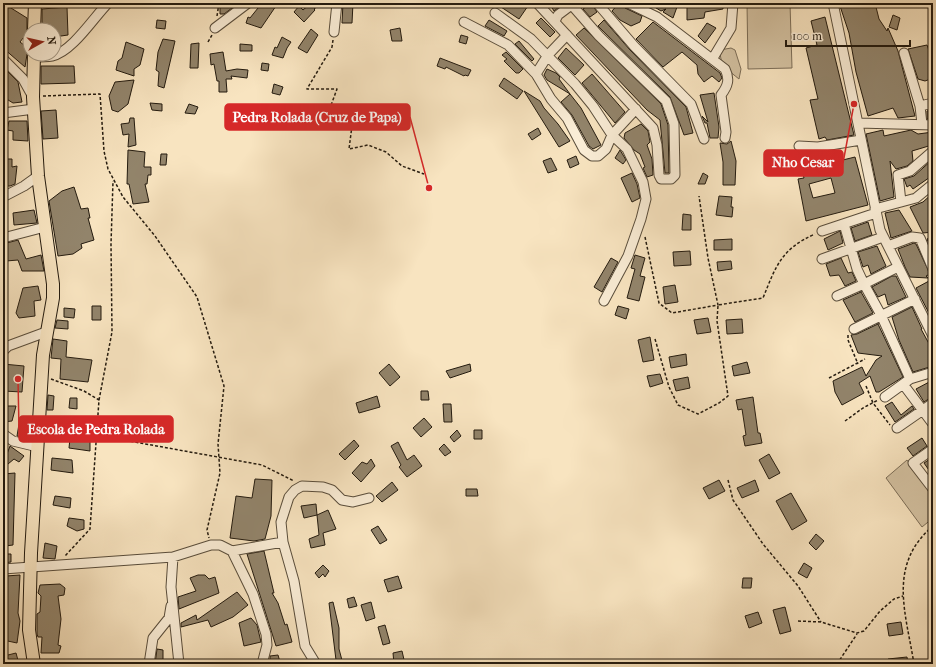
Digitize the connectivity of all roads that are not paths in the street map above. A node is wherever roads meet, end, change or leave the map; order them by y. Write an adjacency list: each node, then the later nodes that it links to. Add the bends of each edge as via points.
1 (35, 3): 13 (main road)
2 (108, 3): 18 (street, via 83,33)
3 (248, 3): 15 (street)
4 (337, 3): 16 (street)
5 (537, 3): 12 (street)
6 (597, 3): 36 (street, via 634,46 691,104)
7 (732, 3): 21 (street, via 731,28)
8 (833, 3): 31 (street)
9 (572, 4): 12 (street, via 558,15); 29 (street, via 666,101 674,124 675,175 671,179 661,178 658,174 657,145 653,128)
10 (633, 4): 21 (street, via 657,17)
11 (495, 13): 20 (street, via 531,39)
12 (555, 21): 17 (street)
13 (34, 22)
14 (464, 22): 24 (street, via 508,45)
15 (215, 28)
16 (334, 32)
17 (567, 35): 20 (street); 29 (street)
18 (62, 50)
19 (904, 52): 27 (street)
20 (548, 56): 24 (street); 34 (street, via 593,106)
21 (713, 58): 35 (street, via 728,75 728,86 722,95)
22 (3, 60): 25 (street, via 22,79)
23 (33, 62): 25 (main road)
24 (536, 74): 34 (street, via 551,99 567,118 584,150 592,156 598,156 606,149)
25 (33, 97): 28 (main road)
26 (933, 103): 27 (street)
27 (920, 106): 32 (street)
28 (34, 109): 30 (street); 40 (main road)
29 (636, 109): 34 (street)
30 (3, 113)
31 (858, 123): 32 (street); 37 (street)
32 (922, 124): 33 (street)
33 (933, 125)
34 (612, 135): 58 (street, via 631,154 643,182 646,199 628,256)
35 (725, 138)
36 (704, 139)
37 (861, 140): 38 (street, via 818,147); 44 (street)
38 (799, 146)
39 (933, 151): 43 (street, via 910,171 898,175)
40 (38, 176): 42 (street); 46 (main road)
41 (933, 184): 43 (street, via 916,198)
42 (3, 197)
43 (901, 202): 44 (street)
44 (876, 211): 45 (street); 48 (street)
45 (844, 224): 47 (street); 51 (street)
46 (45, 227): 49 (street); 61 (main road, via 53,284 53,298)
47 (822, 231)
48 (883, 237): 50 (street); 51 (street)
49 (3, 238)
50 (888, 246): 53 (street); 54 (street, via 912,237 920,238)
51 (851, 249): 52 (street); 55 (street)
52 (822, 259)
53 (898, 267): 55 (street); 57 (street)
54 (933, 269)
55 (864, 284): 56 (street); 59 (street)
56 (837, 296)
57 (915, 299): 59 (street); 62 (street)
58 (604, 301)
59 (881, 315): 60 (street); 65 (street)
60 (854, 329)
61 (46, 332): 63 (street, via 8,346); 72 (main road)
62 (933, 336)
63 (3, 351)
64 (933, 372): 65 (street)
65 (907, 381): 66 (street); 68 (street)
66 (885, 397)
67 (933, 403): 68 (street)
68 (923, 409): 69 (street); 70 (street)
69 (933, 424)
70 (897, 428)
71 (4, 436): 72 (street)
72 (38, 447): 79 (main road)
73 (933, 449): 74 (street, via 913,463)
74 (933, 489)
75 (369, 498): 76 (street, via 353,502 342,500 332,490 323,487 302,486 289,497 280,522)
76 (283, 542): 77 (street); 86 (street, via 294,581 305,646)
77 (232, 551): 78 (street, via 220,545 211,545); 85 (street, via 253,594 266,634 267,645)
78 (173, 558): 79 (street); 81 (street)
79 (31, 568): 80 (street); 82 (main road, via 29,630)
80 (3, 569)
81 (172, 595): 83 (street, via 169,618 153,638); 84 (street)
82 (34, 664)
83 (149, 664)
84 (179, 664)
85 (262, 664)
86 (316, 664)

